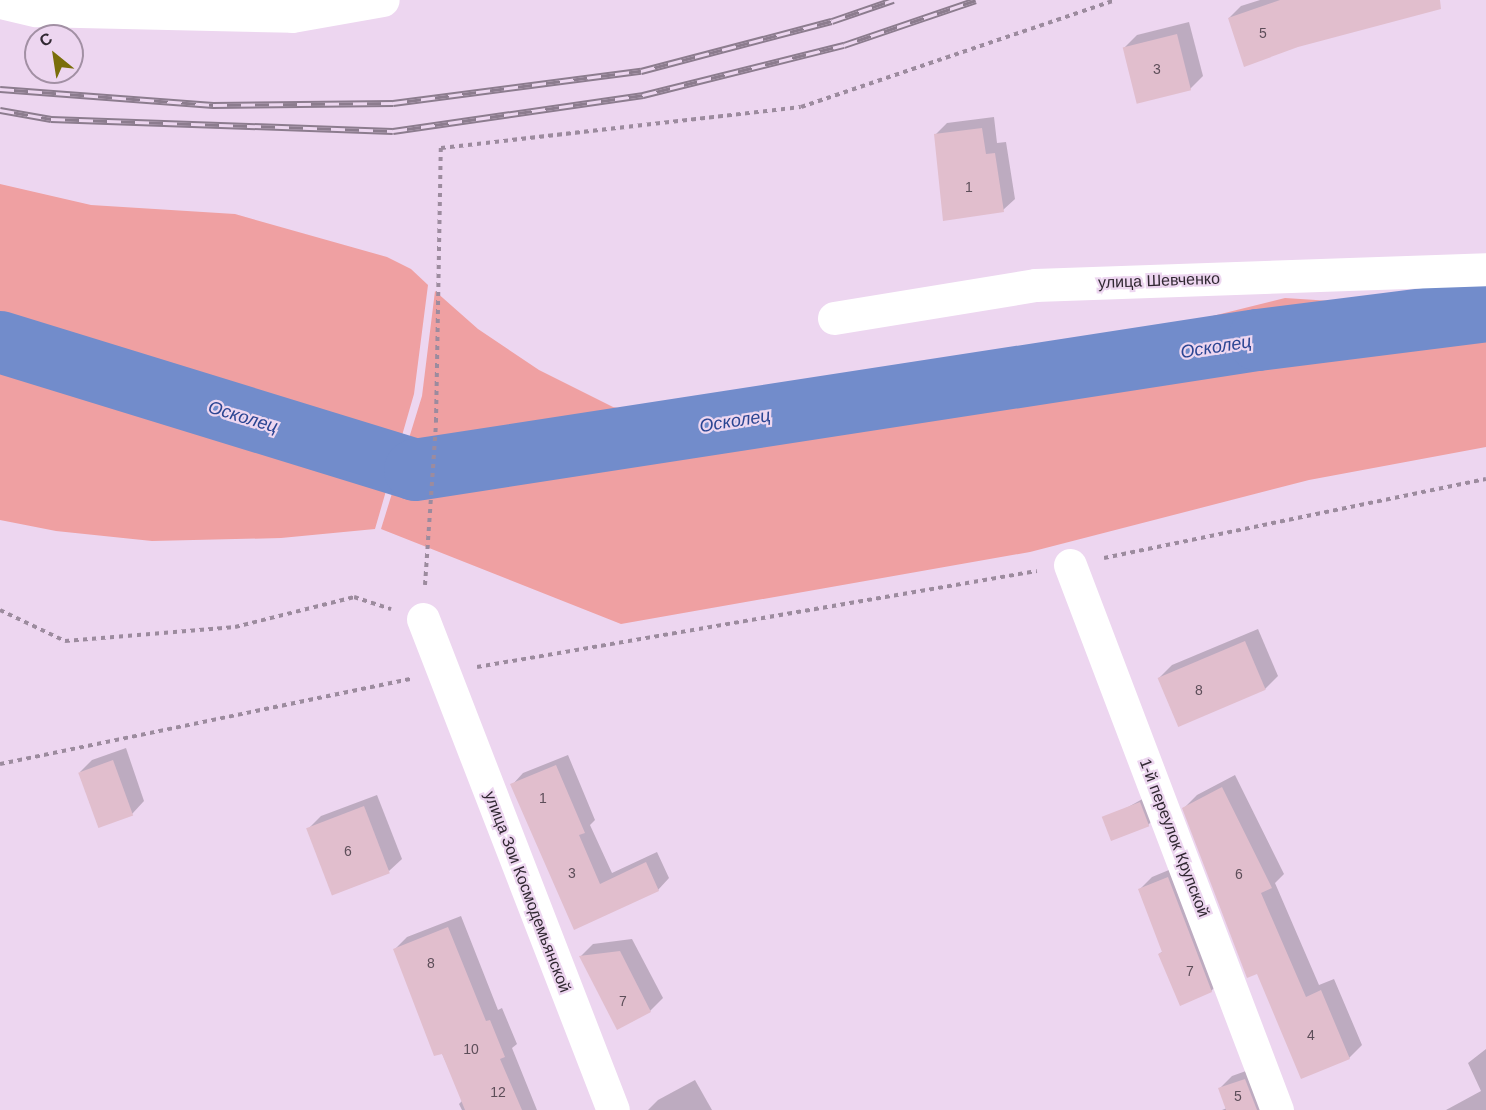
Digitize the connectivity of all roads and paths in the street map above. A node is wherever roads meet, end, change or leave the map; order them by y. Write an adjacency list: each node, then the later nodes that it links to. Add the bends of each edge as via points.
1 (383, 0): 3 (street, via 292,16 36,10)
2 (1115, 0): 9 (path, via 801,107 441,148 436,422)
3 (0, 2)
4 (1486, 269): 5 (street, улица Шевченко, via 1035,285)
5 (834, 318)
6 (1486, 479): 7 (path)
7 (1070, 565): 10 (path); 13 (street, 1-й переулок Крупской)
8 (0, 610): 9 (path, via 65,641 235,627 354,597)
9 (423, 619): 10 (street, улица Зои Космодемьянской)
10 (441, 673): 11 (path); 12 (street, улица Зои Космодемьянской)
11 (0, 764)
12 (613, 1110)
13 (1277, 1110)

